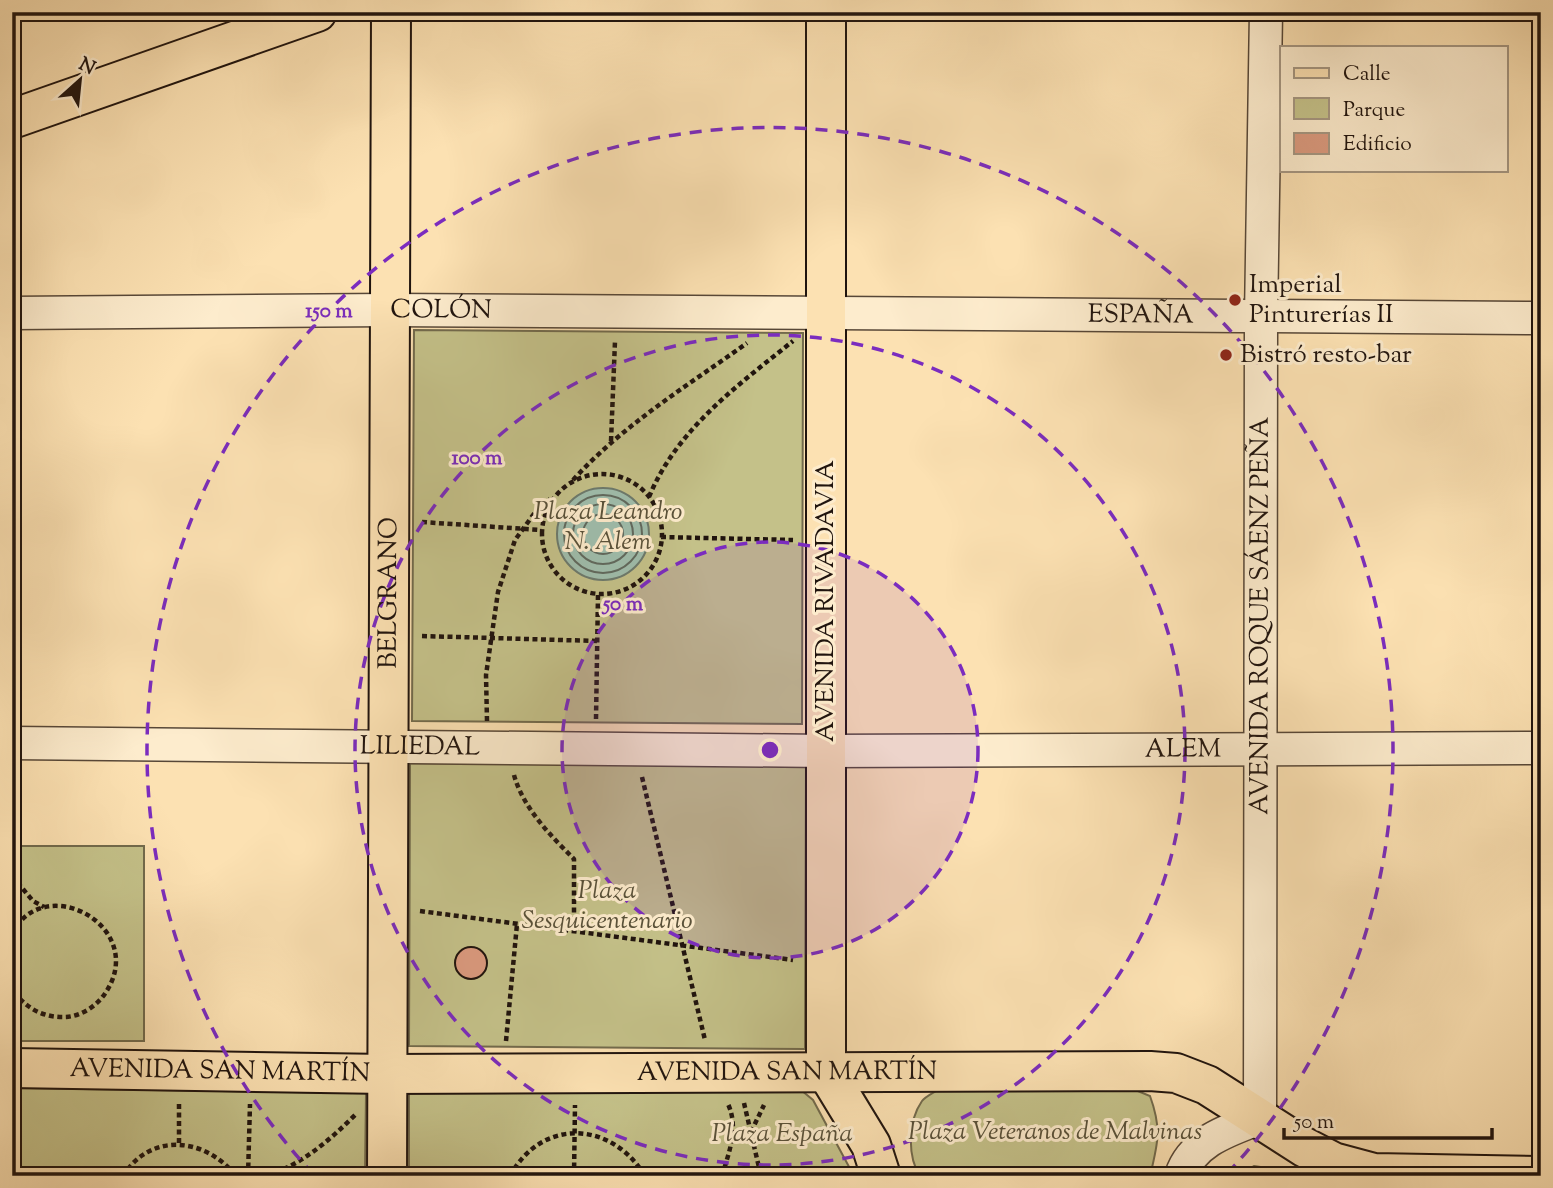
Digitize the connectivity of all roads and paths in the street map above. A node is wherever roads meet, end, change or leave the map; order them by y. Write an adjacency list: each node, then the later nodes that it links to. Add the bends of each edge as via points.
1 (317, 12): 5 (main road)
2 (391, 12): 6 (main road, BELGRANO)
3 (826, 12): 10 (main road, AVENIDA RIVADAVIA)
4 (1266, 12): 11 (street, AVENIDA ROQUE SÁENZ PEÑA)
5 (12, 119)
6 (389, 310): 7 (street, COLÓN); 8 (street, COLÓN); 17 (main road, BELGRANO)
7 (616, 312): 9 (street, COLÓN); 13 (path)
8 (12, 313)
9 (788, 314): 10 (street, COLÓN); 13 (path)
10 (826, 315): 11 (street, ESPAÑA); 16 (path, via 691,429 658,476); 21 (main road, AVENIDA RIVADAVIA)
11 (1261, 317): 12 (street, ESPAÑA); 32 (street, AVENIDA ROQUE SÁENZ PEÑA)
12 (1541, 318)
13 (611, 442): 14 (path)
14 (570, 483): 15 (path); 16 (path, via 606,474 627,479)
15 (555, 495): 18 (path); 19 (path)
16 (649, 498): 20 (path, via 656,508)
17 (390, 520): 18 (path); 23 (main road, BELGRANO)
18 (523, 528): 19 (path); 24 (path, via 498,592)
19 (541, 530): 22 (path, via 543,548 563,580)
20 (661, 537): 21 (path); 22 (path, via 652,568 637,583 618,592)
21 (826, 541): 33 (main road, AVENIDA RIVADAVIA)
22 (598, 594): 25 (path)
23 (390, 635): 24 (path); 27 (main road, BELGRANO)
24 (489, 638): 25 (path); 28 (path, via 486,675)
25 (597, 641): 29 (path)
26 (12, 743): 27 (street, LILIEDAL)
27 (390, 746): 28 (street, LILIEDAL); 35 (main road, BELGRANO)
28 (498, 747): 29 (street, LILIEDAL); 38 (path, via 531,809 574,859)
29 (596, 748): 30 (street, LILIEDAL)
30 (635, 748): 33 (street, LILIEDAL); 40 (path)
31 (1541, 748): 32 (street, ALEM)
32 (1261, 750): 33 (street, ALEM); 52 (street, AVENIDA ROQUE SÁENZ PEÑA)
33 (826, 751): 41 (main road, AVENIDA RIVADAVIA)
34 (12, 876): 36 (path)
35 (388, 906): 37 (path); 50 (main road, BELGRANO)
36 (45, 908): 39 (path, via 28,916); 42 (path, via 62,905 96,919 114,948 116,967 111,984 102,999 70,1017 34,1011)
37 (517, 924): 38 (path); 48 (path)
38 (574, 931): 40 (path)
39 (12, 933)
40 (683, 946): 41 (path); 47 (path)
41 (826, 965): 45 (main road, AVENIDA RIVADAVIA)
42 (12, 989)
43 (12, 1068): 44 (main road, AVENIDA SAN MARTÍN)
44 (179, 1071): 46 (main road, AVENIDA SAN MARTÍN); 54 (path)
45 (826, 1071): 47 (main road, AVENIDA SAN MARTÍN); 52 (main road, AVENIDA SAN MARTÍN, via 1176,1073 1207,1084); 65 (main road, via 872,1145)
46 (251, 1072): 50 (main road, AVENIDA SAN MARTÍN); 57 (path)
47 (725, 1072): 49 (main road, AVENIDA SAN MARTÍN); 63 (path, via 733,1142); 64 (path)
48 (503, 1073): 49 (main road, AVENIDA SAN MARTÍN); 50 (main road, AVENIDA SAN MARTÍN)
49 (575, 1073): 53 (path)
50 (386, 1074): 59 (main road, BELGRANO)
51 (356, 1114): 58 (path, via 301,1162)
52 (1260, 1118): 66 (street, via 1210,1138 1184,1165); 67 (main road, AVENIDA SAN MARTÍN, via 1333,1162 1374,1173)
53 (574, 1133): 60 (path, via 544,1140 525,1154); 61 (path); 62 (path, via 612,1141 631,1155)
54 (179, 1145): 55 (path, via 147,1152); 56 (path, via 209,1151)
55 (123, 1176)
56 (236, 1176)
57 (248, 1176)
58 (268, 1176)
59 (387, 1176)
60 (510, 1176)
61 (574, 1176)
62 (645, 1176)
63 (722, 1176)
64 (761, 1176)
65 (881, 1176)
66 (1181, 1176)
67 (1538, 1176)

